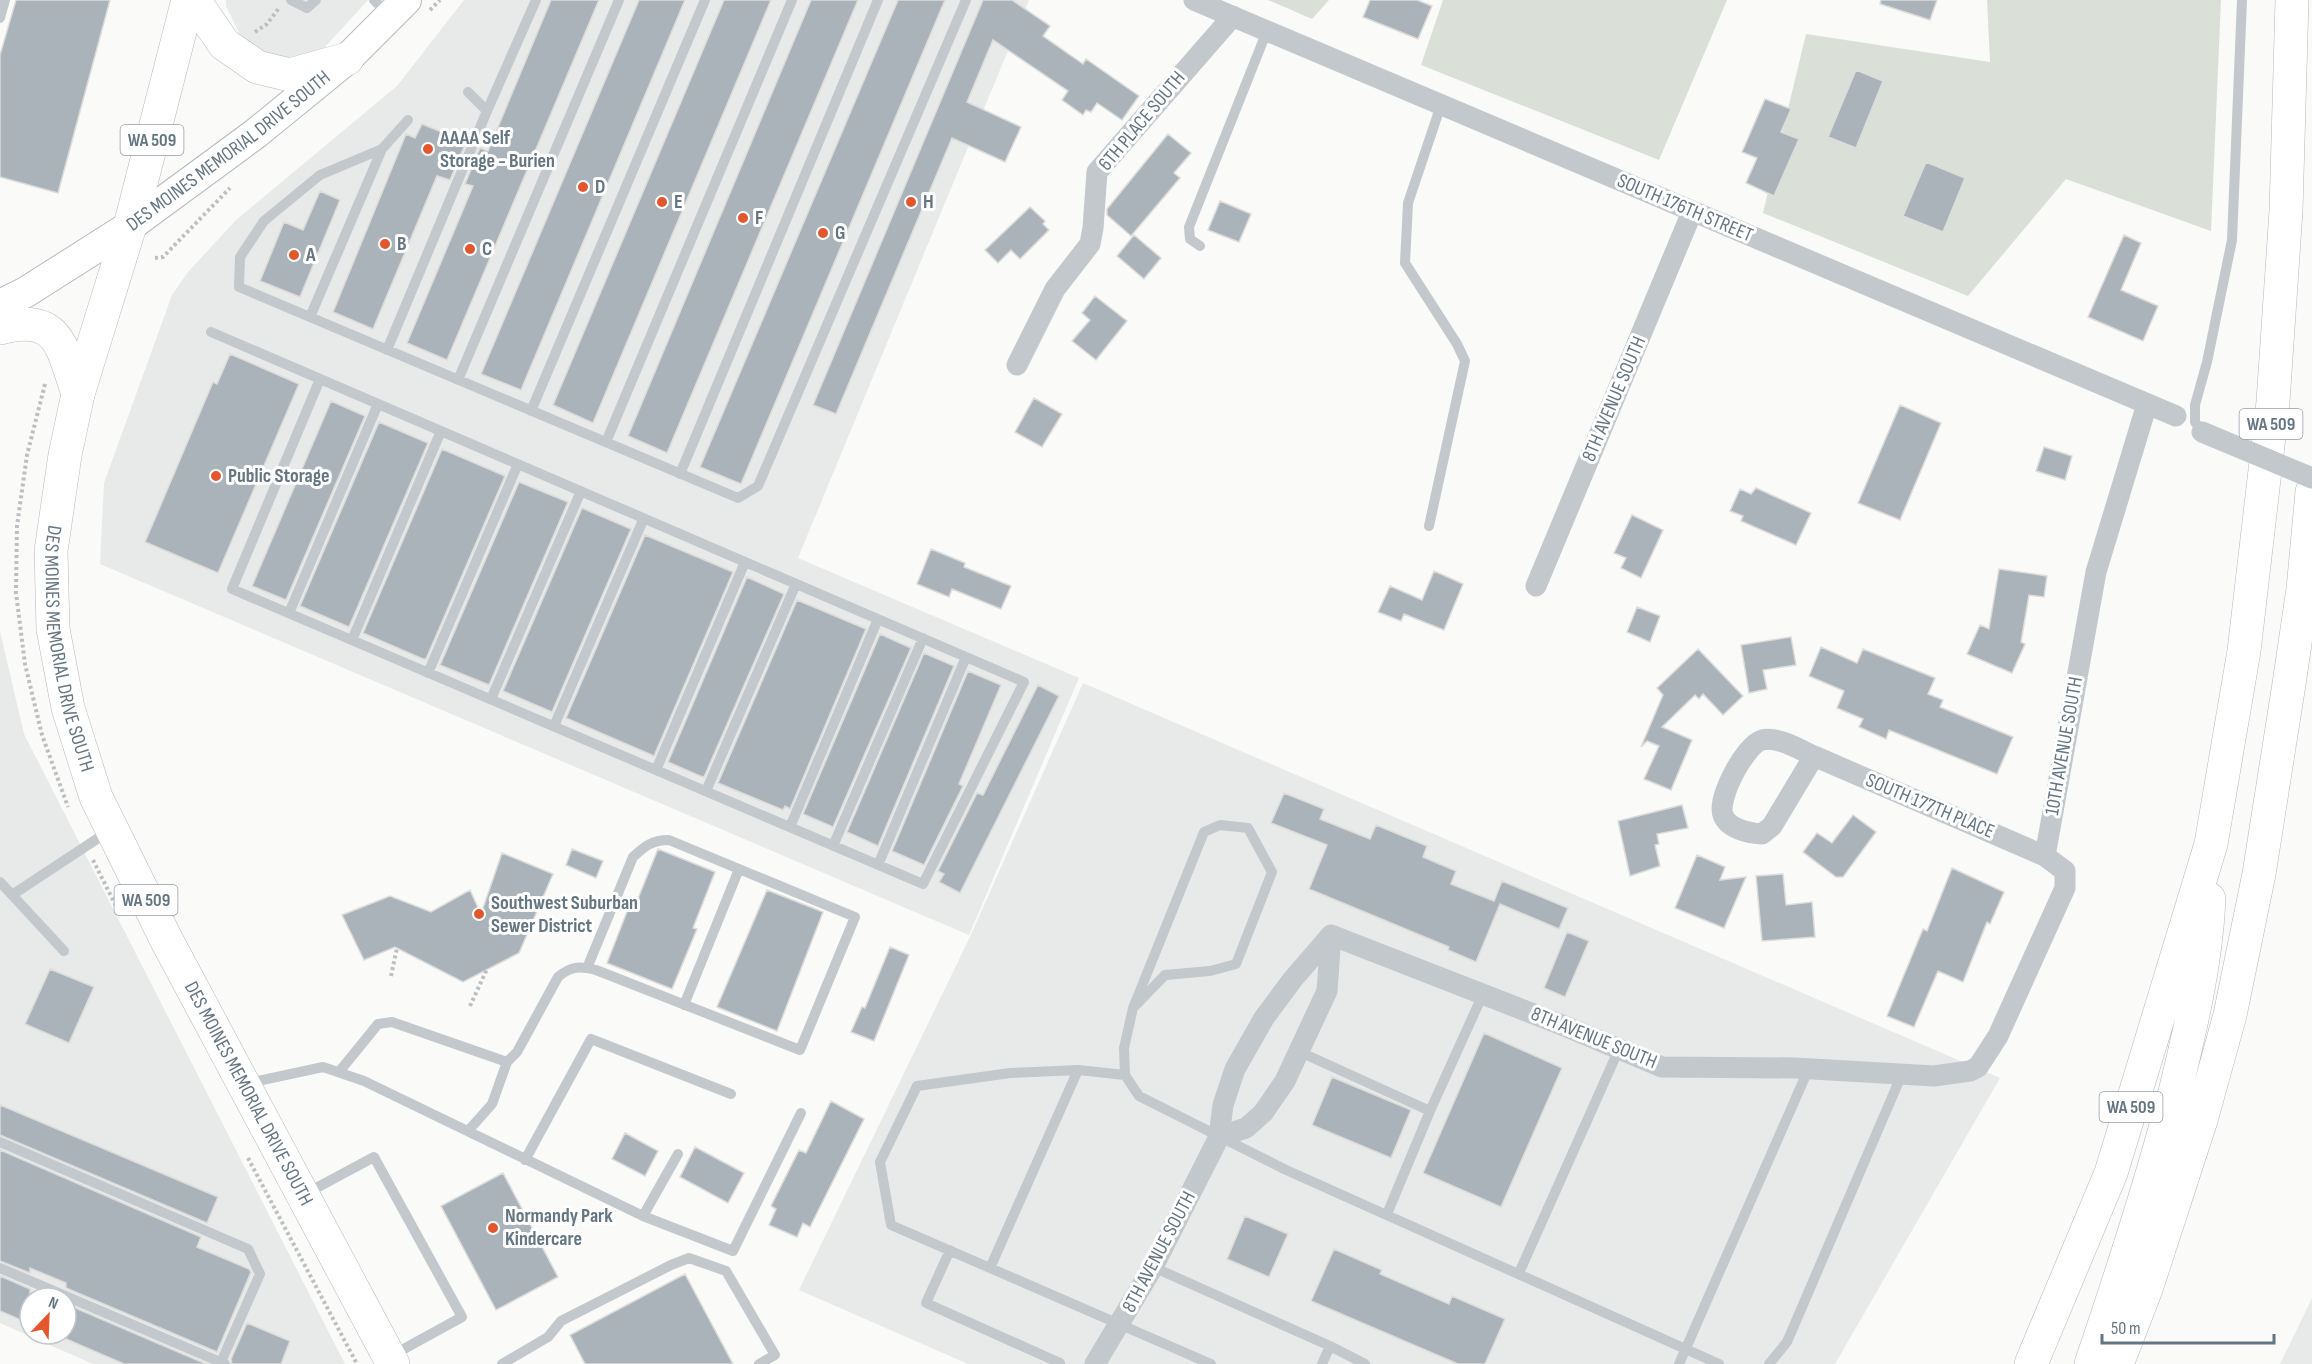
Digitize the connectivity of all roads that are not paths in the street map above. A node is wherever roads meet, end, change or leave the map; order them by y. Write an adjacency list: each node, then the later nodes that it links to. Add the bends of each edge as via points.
1 (5, 0): 17 (lane)
2 (188, 0): 26 (main road, WA 509)
3 (194, 0): 19 (main road, via 224,44 258,67 290,75)
4 (291, 0): 5 (lane, via 307,8)
5 (316, 0)
6 (536, 0): 22 (lane)
7 (619, 0): 35 (lane)
8 (705, 0): 39 (lane)
9 (792, 0): 43 (lane)
10 (878, 0): 45 (lane)
11 (966, 0): 45 (lane, via 758,486 738,498)
12 (1194, 0): 16 (street, SOUTH 176TH STREET)
13 (2242, 0): 42 (lane, via 2232,240 2195,405 2195,422)
14 (2292, 0): 67 (main road, WA 509, via 2286,211 2273,402 2244,651)
15 (390, 5): 19 (main road, DES MOINES MEMORIAL DRIVE SOUTH)
16 (1233, 16): 18 (street, SOUTH 176TH STREET); 33 (street, 6TH PLACE SOUTH, via 1097,172 1090,244 1055,289)
17 (0, 18)
18 (1267, 31): 21 (street, SOUTH 176TH STREET); 27 (lane, via 1189,227 1190,239)
19 (347, 59): 26 (main road, DES MOINES MEMORIAL DRIVE SOUTH, via 255,134)
20 (468, 92): 22 (lane)
21 (1441, 105): 25 (street, SOUTH 176TH STREET); 50 (lane, via 1408,203 1405,263 1465,361)
22 (488, 111): 32 (lane)
23 (408, 120): 24 (lane)
24 (382, 148): 29 (lane); 29 (lane, via 320,175 264,221 240,257 239,287)
25 (1692, 212): 38 (street, SOUTH 176TH STREET); 53 (street, 8TH AVENUE SOUTH)
26 (130, 226): 28 (main road); 36 (main road, DES MOINES MEMORIAL DRIVE SOUTH / WA 509)
27 (1200, 246)
28 (0, 305)
29 (310, 317): 32 (lane)
30 (0, 328): 36 (main road, via 28,323 49,331 61,343)
31 (211, 332): 34 (lane)
32 (387, 350): 35 (lane)
33 (1017, 365)
34 (320, 379): 37 (lane); 54 (lane, via 232,589)
35 (458, 380): 39 (lane)
36 (78, 394): 66 (main road, DES MOINES MEMORIAL DRIVE SOUTH / WA 509, via 51,551 53,629 68,708 96,797)
37 (378, 404): 41 (lane); 54 (lane)
38 (2147, 404): 40 (street, SOUTH 176TH STREET); 69 (street, 10TH AVENUE SOUTH, via 2096,572)
39 (531, 411): 43 (lane)
40 (2176, 416)
41 (441, 431): 44 (lane); 57 (lane)
42 (2202, 432): 46 (street, bridge)
43 (606, 442): 45 (lane)
44 (518, 464): 47 (lane); 59 (lane)
45 (680, 474)
46 (2312, 478)
47 (581, 491): 49 (lane); 60 (lane)
48 (2312, 492): 122 (main road, via 2303,589 2259,874 2230,1016 2201,1120 2146,1289)
49 (644, 518): 51 (lane); 61 (lane)
50 (1429, 526)
51 (745, 562): 52 (lane); 63 (lane)
52 (796, 584): 55 (lane); 64 (lane)
53 (1536, 586)
54 (289, 613): 57 (lane)
55 (878, 619): 56 (lane); 65 (lane)
56 (922, 638): 58 (lane); 68 (lane)
57 (352, 640): 59 (lane)
58 (966, 657): 70 (lane); 70 (lane, via 1024,682 923,884)
59 (428, 673): 60 (lane)
60 (491, 699): 61 (lane)
61 (554, 726): 63 (lane)
62 (1814, 756): 62 (street, SOUTH 177TH PLACE, via 1772,826 1762,834 1741,830 1723,815 1722,802 1749,747 1762,740 1781,742); 69 (street, SOUTH 177TH PLACE)
63 (656, 770): 64 (lane)
64 (706, 791): 65 (lane)
65 (790, 827): 68 (lane)
66 (112, 829): 73 (lane); 88 (main road, DES MOINES MEMORIAL DRIVE SOUTH / WA 509)
67 (2211, 844): 120 (main road, WA 509, via 2111,1173); 121 (main road, via 2207,926 2196,1007 2134,1239)
68 (833, 846): 70 (lane)
69 (2045, 855): 86 (street, 8TH AVENUE SOUTH, via 2065,871 2066,888 1998,1036 1978,1067 1934,1076)
70 (878, 865)
71 (739, 869): 76 (lane, via 669,840 646,844 633,857); 78 (lane); 78 (lane, via 855,917 800,1050)
72 (0, 882): 73 (lane)
73 (12, 895): 75 (lane)
74 (1331, 935): 77 (street, 8TH AVENUE SOUTH); 81 (street, via 1327,991); 93 (street, 8TH AVENUE SOUTH, via 1293,979 1252,1038 1232,1078)
75 (64, 951)
76 (587, 968): 78 (lane); 82 (lane, via 567,969 558,977 517,1053)
77 (1483, 994): 80 (street, 8TH AVENUE SOUTH); 90 (lane)
78 (684, 1005)
79 (1133, 1008): 79 (lane, via 1204,832 1220,825 1248,828 1272,872 1236,964 1166,975); 87 (lane, via 1124,1048)
80 (1619, 1048): 83 (street, 8TH AVENUE SOUTH, via 1662,1067); 104 (lane)
81 (1300, 1052): 90 (lane); 93 (street, via 1263,1113 1246,1128)
82 (507, 1062): 85 (lane, via 392,1022 378,1024); 92 (lane, via 492,1104)
83 (1809, 1068): 86 (street, 8TH AVENUE SOUTH); 107 (lane)
84 (1078, 1070): 87 (lane); 100 (lane, via 1010,1073 917,1086 879,1162 891,1225); 103 (lane)
85 (339, 1072): 88 (lane, via 323,1067); 92 (lane)
86 (1902, 1074): 119 (lane, via 1787,1342)
87 (1125, 1075): 93 (lane, via 1139,1096)
88 (243, 1084): 97 (main road, DES MOINES MEMORIAL DRIVE SOUTH / WA 509)
89 (731, 1094): 96 (lane, via 591,1039)
90 (1430, 1111): 98 (lane)
91 (801, 1113): 99 (lane, via 733,1251)
92 (468, 1131): 96 (lane)
93 (1219, 1137): 98 (lane); 101 (street, 8TH AVENUE SOUTH)
94 (0, 1142): 109 (lane, via 248,1249 260,1274)
95 (678, 1154): 99 (lane)
96 (525, 1160): 99 (lane)
97 (303, 1195): 108 (main road, DES MOINES MEMORIAL DRIVE SOUTH / WA 509); 108 (lane, via 374,1157 462,1317)
98 (1387, 1214): 104 (lane)
99 (643, 1216)
100 (950, 1251): 103 (lane); 110 (lane, via 926,1303)
101 (1153, 1267): 105 (street, 8TH AVENUE SOUTH); 106 (lane)
102 (0, 1268): 109 (lane)
103 (990, 1268): 105 (lane)
104 (1519, 1273): 107 (lane)
105 (1120, 1325): 113 (street, 8TH AVENUE SOUTH); 114 (lane)
106 (1330, 1346): 115 (lane); 116 (lane)
107 (1686, 1349): 117 (lane); 118 (lane)
108 (388, 1360)
109 (223, 1363)
110 (1060, 1363)
111 (502, 1364): 112 (lane, via 548,1337 561,1321 689,1258 726,1271 775,1355)
112 (759, 1364)
113 (1095, 1364)
114 (1211, 1364)
115 (1322, 1364)
116 (1365, 1364)
117 (1679, 1364)
118 (1719, 1364)
119 (1769, 1364)
120 (2031, 1364)
121 (2091, 1364)
122 (2117, 1364)

